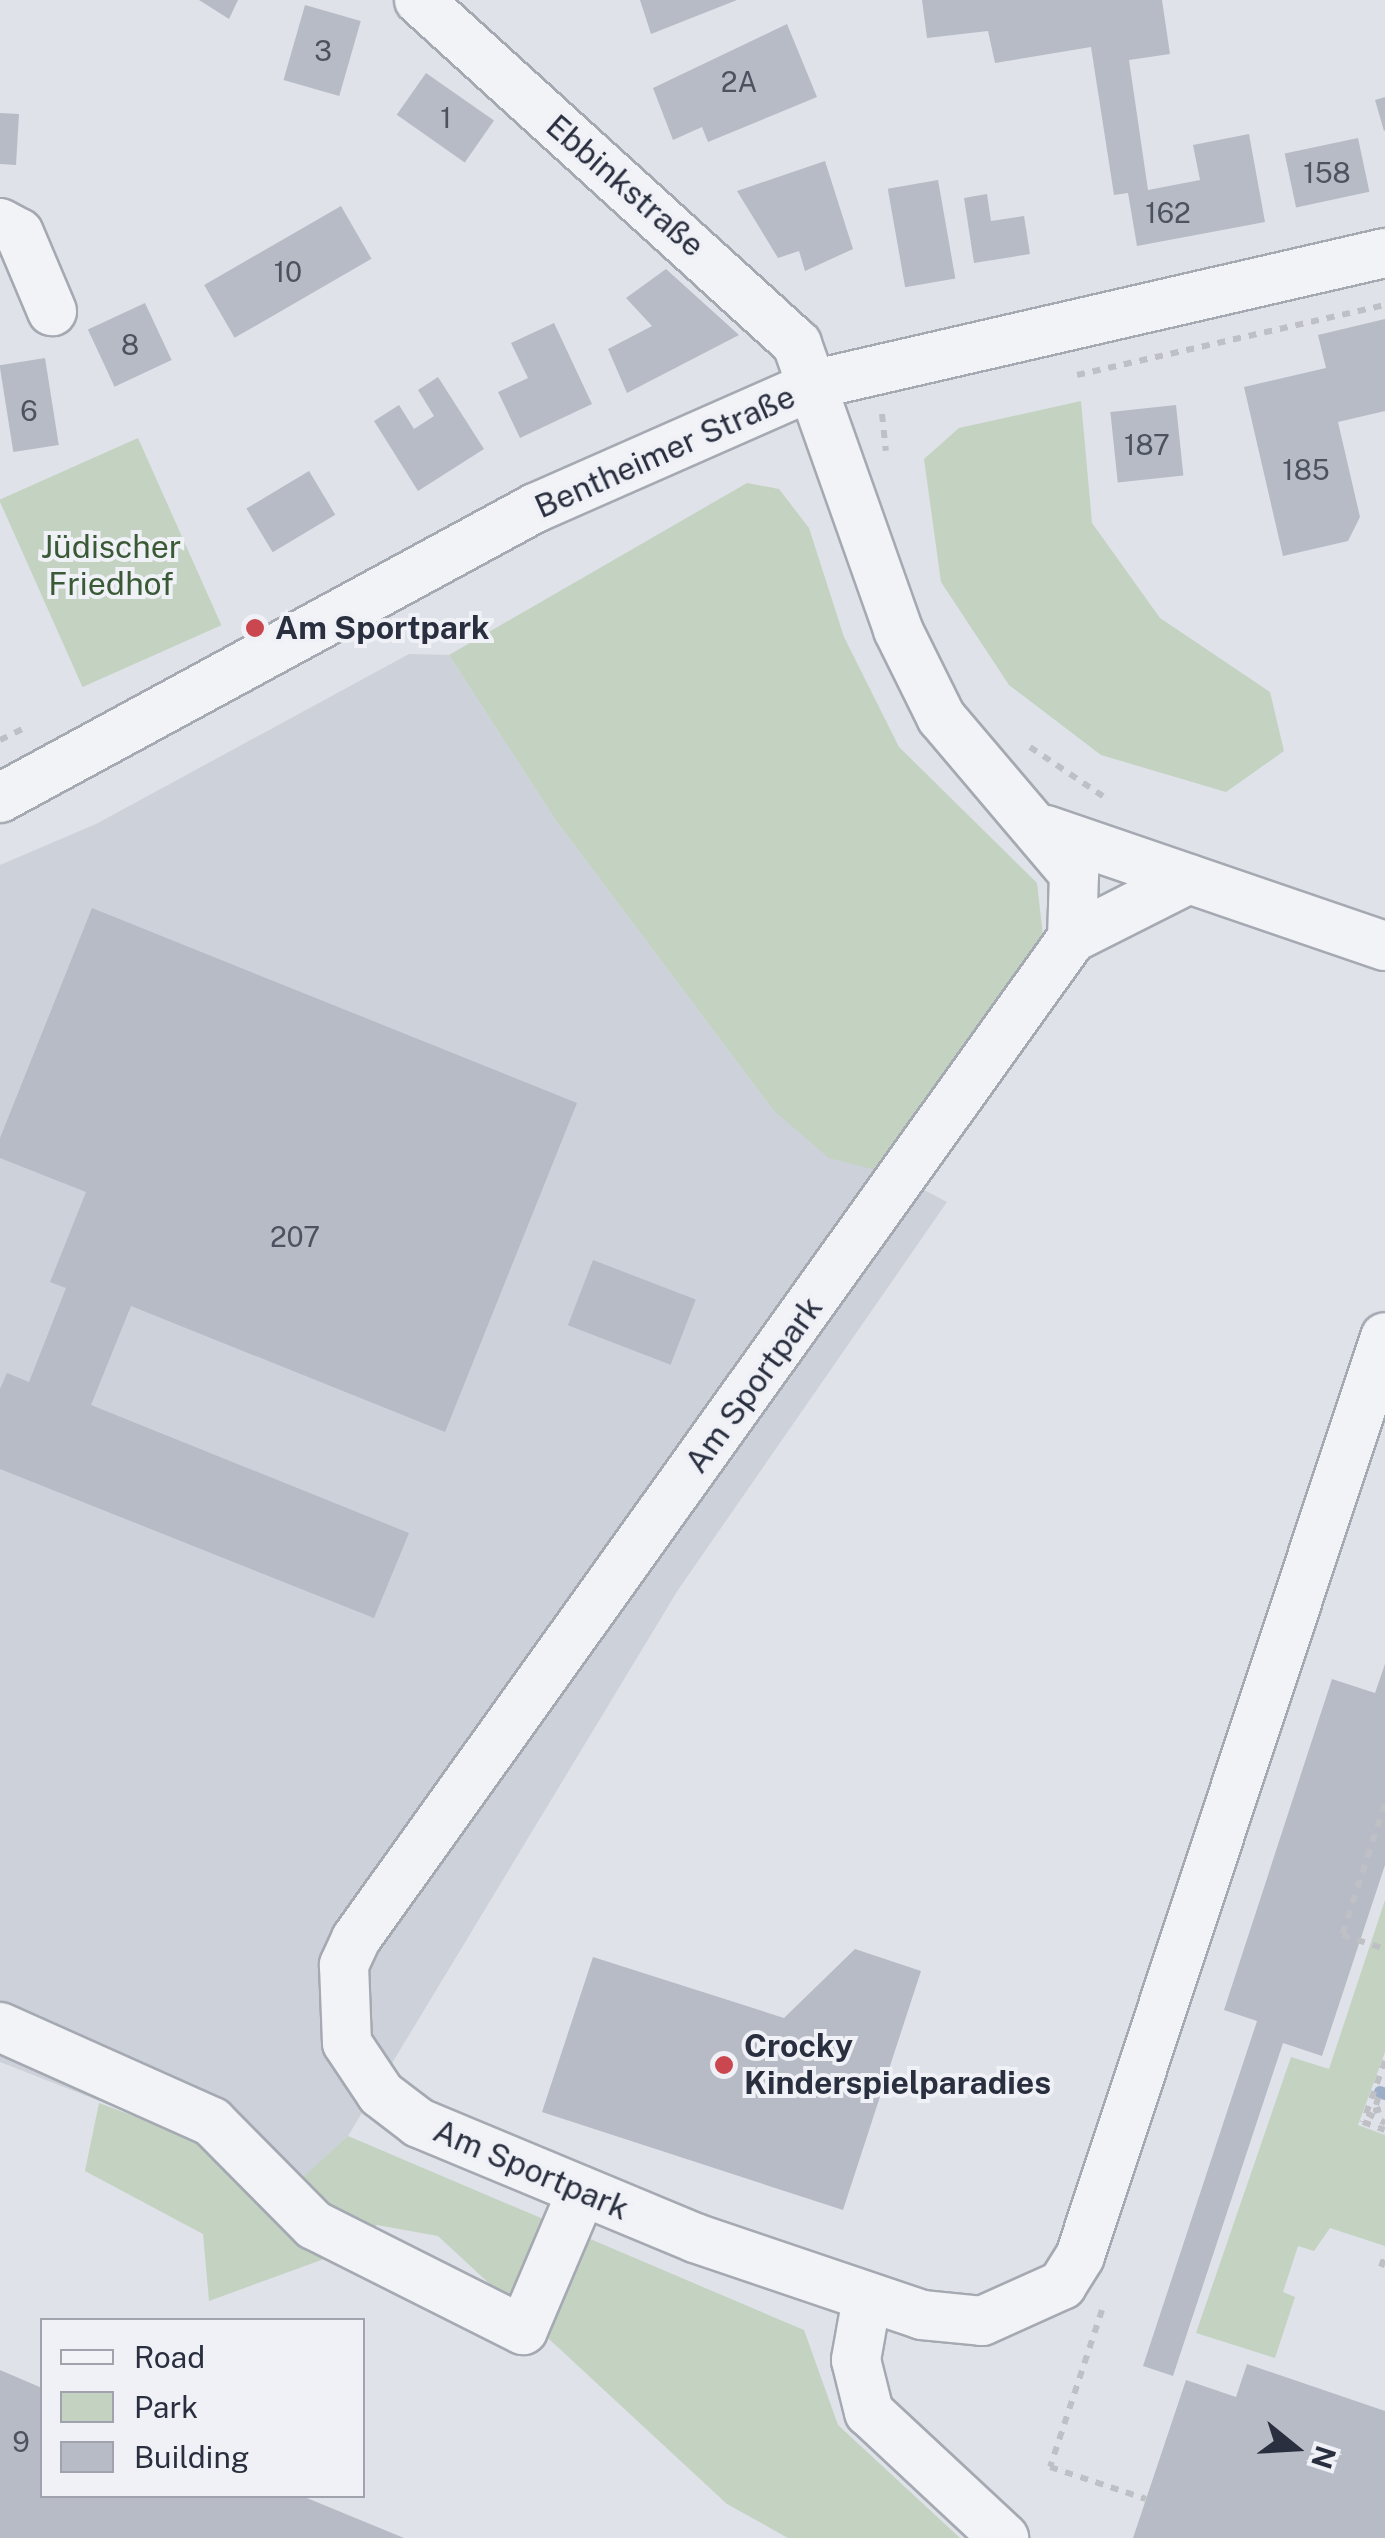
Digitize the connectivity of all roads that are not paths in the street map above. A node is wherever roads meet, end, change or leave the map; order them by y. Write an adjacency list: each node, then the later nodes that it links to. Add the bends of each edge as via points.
1 (420, 0): 5 (street, Ebbinkstraße, via 752,296 797,344)
2 (0, 223): 4 (street, via 19,234)
3 (1385, 253): 5 (street, Bentheimer Straße, via 872,369)
4 (52, 312)
5 (823, 406): 6 (street, Bentheimer Straße, via 535,508); 7 (street, via 898,630 941,717 991,782)
6 (0, 798)
7 (1046, 830): 8 (street); 9 (street, via 1074,874)
8 (1189, 878): 9 (street, Am Sportpark); 10 (street)
9 (1072, 938): 13 (street, Am Sportpark, via 344,1965 346,2044 381,2094 419,2122)
10 (1385, 946)
11 (1385, 1337): 14 (street, Am Sportpark, via 1080,2256 1062,2285 982,2321)
12 (0, 2028): 13 (street, via 212,2122 314,2224 523,2330)
13 (582, 2190): 14 (street, Am Sportpark)
14 (867, 2298): 15 (street, via 856,2360 869,2412)
15 (1004, 2538)

